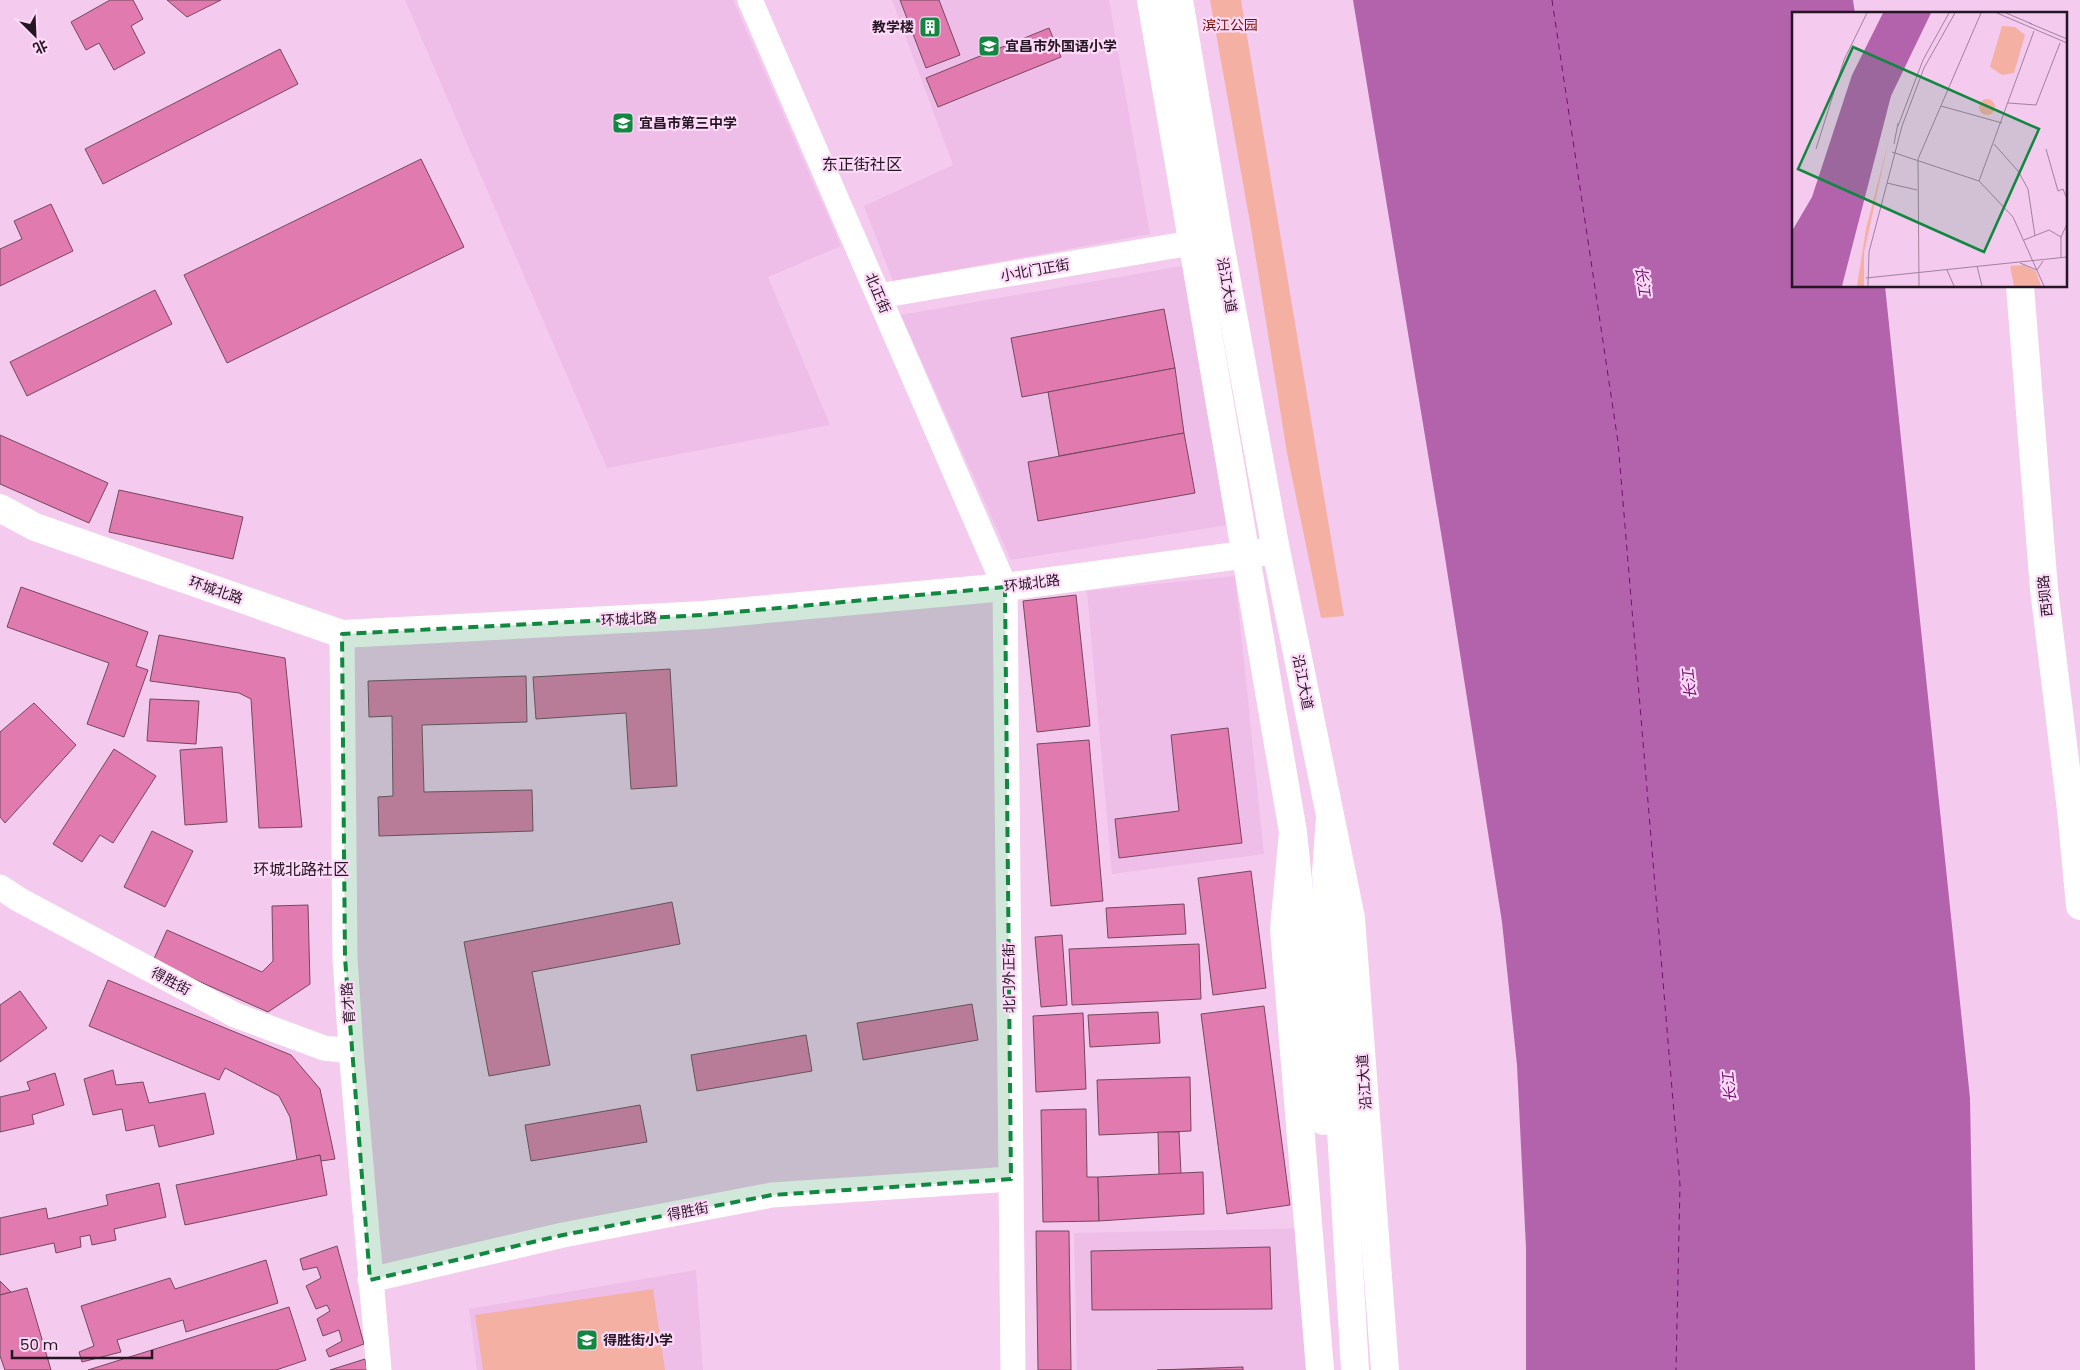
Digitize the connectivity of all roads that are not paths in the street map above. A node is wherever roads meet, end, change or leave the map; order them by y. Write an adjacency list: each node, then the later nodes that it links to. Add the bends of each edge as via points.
1 (750, 0): 6 (street, 北正街)
2 (1150, 0): 4 (main road, 沿江大道)
3 (1179, 0): 8 (main road, 沿江大道)
4 (1191, 243): 6 (street, 小北门正街); 9 (main road, 沿江大道)
5 (2020, 288): 15 (main road, 西坝路, via 2044,589)
6 (879, 296): 10 (street, 北正街)
7 (0, 508): 11 (main road, 环城北路, via 36,527)
8 (1276, 550): 9 (main road, 环城北路); 12 (main road, 沿江大道)
9 (1246, 555): 10 (main road, 环城北路); 13 (main road, 沿江大道)
10 (1006, 587): 11 (main road, 环城北路, via 703,615); 17 (street, 北门外正街)
11 (342, 634): 16 (street, 育才路, via 345,958)
12 (1330, 817): 23 (main road, via 1326,873); 24 (main road, 沿江大道, via 1351,918)
13 (1293, 832): 21 (main road, 沿江大道, via 1284,929); 22 (main road, via 1324,1131)
14 (0, 886): 16 (street, 得胜街, via 18,899 235,1015 324,1048)
15 (2080, 906)
16 (351, 1051): 18 (street, 育才路)
17 (1011, 1178): 18 (street, 得胜街, via 772,1195 563,1236); 20 (street, 北门外正街)
18 (370, 1280): 19 (street, 育才路)
19 (379, 1370)
20 (1013, 1370)
21 (1320, 1370)
22 (1340, 1370)
23 (1355, 1370)
24 (1385, 1370)

